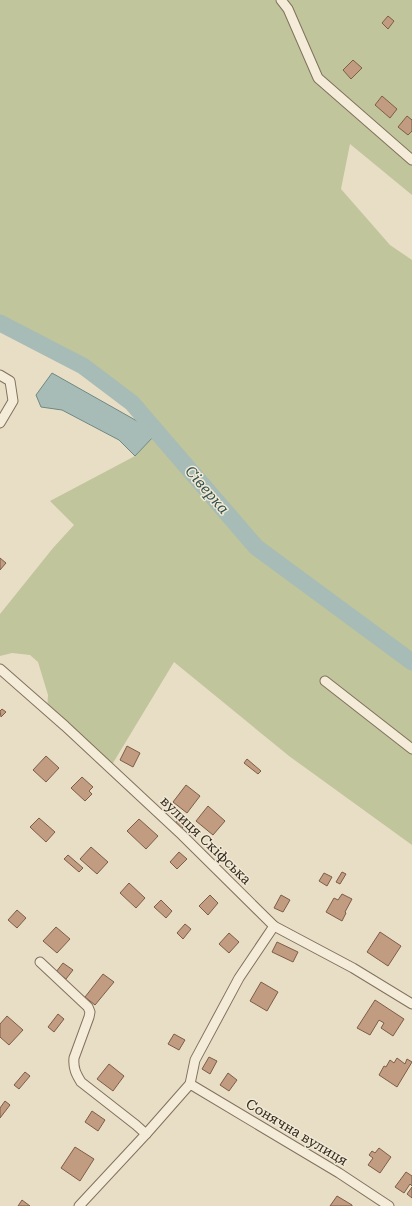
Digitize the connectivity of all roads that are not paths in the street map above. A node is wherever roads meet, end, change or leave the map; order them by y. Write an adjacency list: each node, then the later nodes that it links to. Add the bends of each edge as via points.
1 (281, 0): 2 (street, via 288,9 318,78)
2 (412, 160)
3 (0, 375): 4 (street, via 10,381 13,401)
4 (0, 423)
5 (0, 669): 8 (street, вулиця Скіфська, via 182,835)
6 (325, 681): 7 (street)
7 (412, 749)
8 (274, 926): 10 (street, вулиця Скіфська, via 353,968); 11 (street, via 239,978 195,1060)
9 (40, 962): 12 (street, via 88,1007 90,1012 74,1058 76,1075 81,1082)
10 (412, 1004)
11 (190, 1084): 12 (street); 14 (street, Сонячна вулиця)
12 (146, 1134): 13 (street)
13 (79, 1206)
14 (389, 1206)

